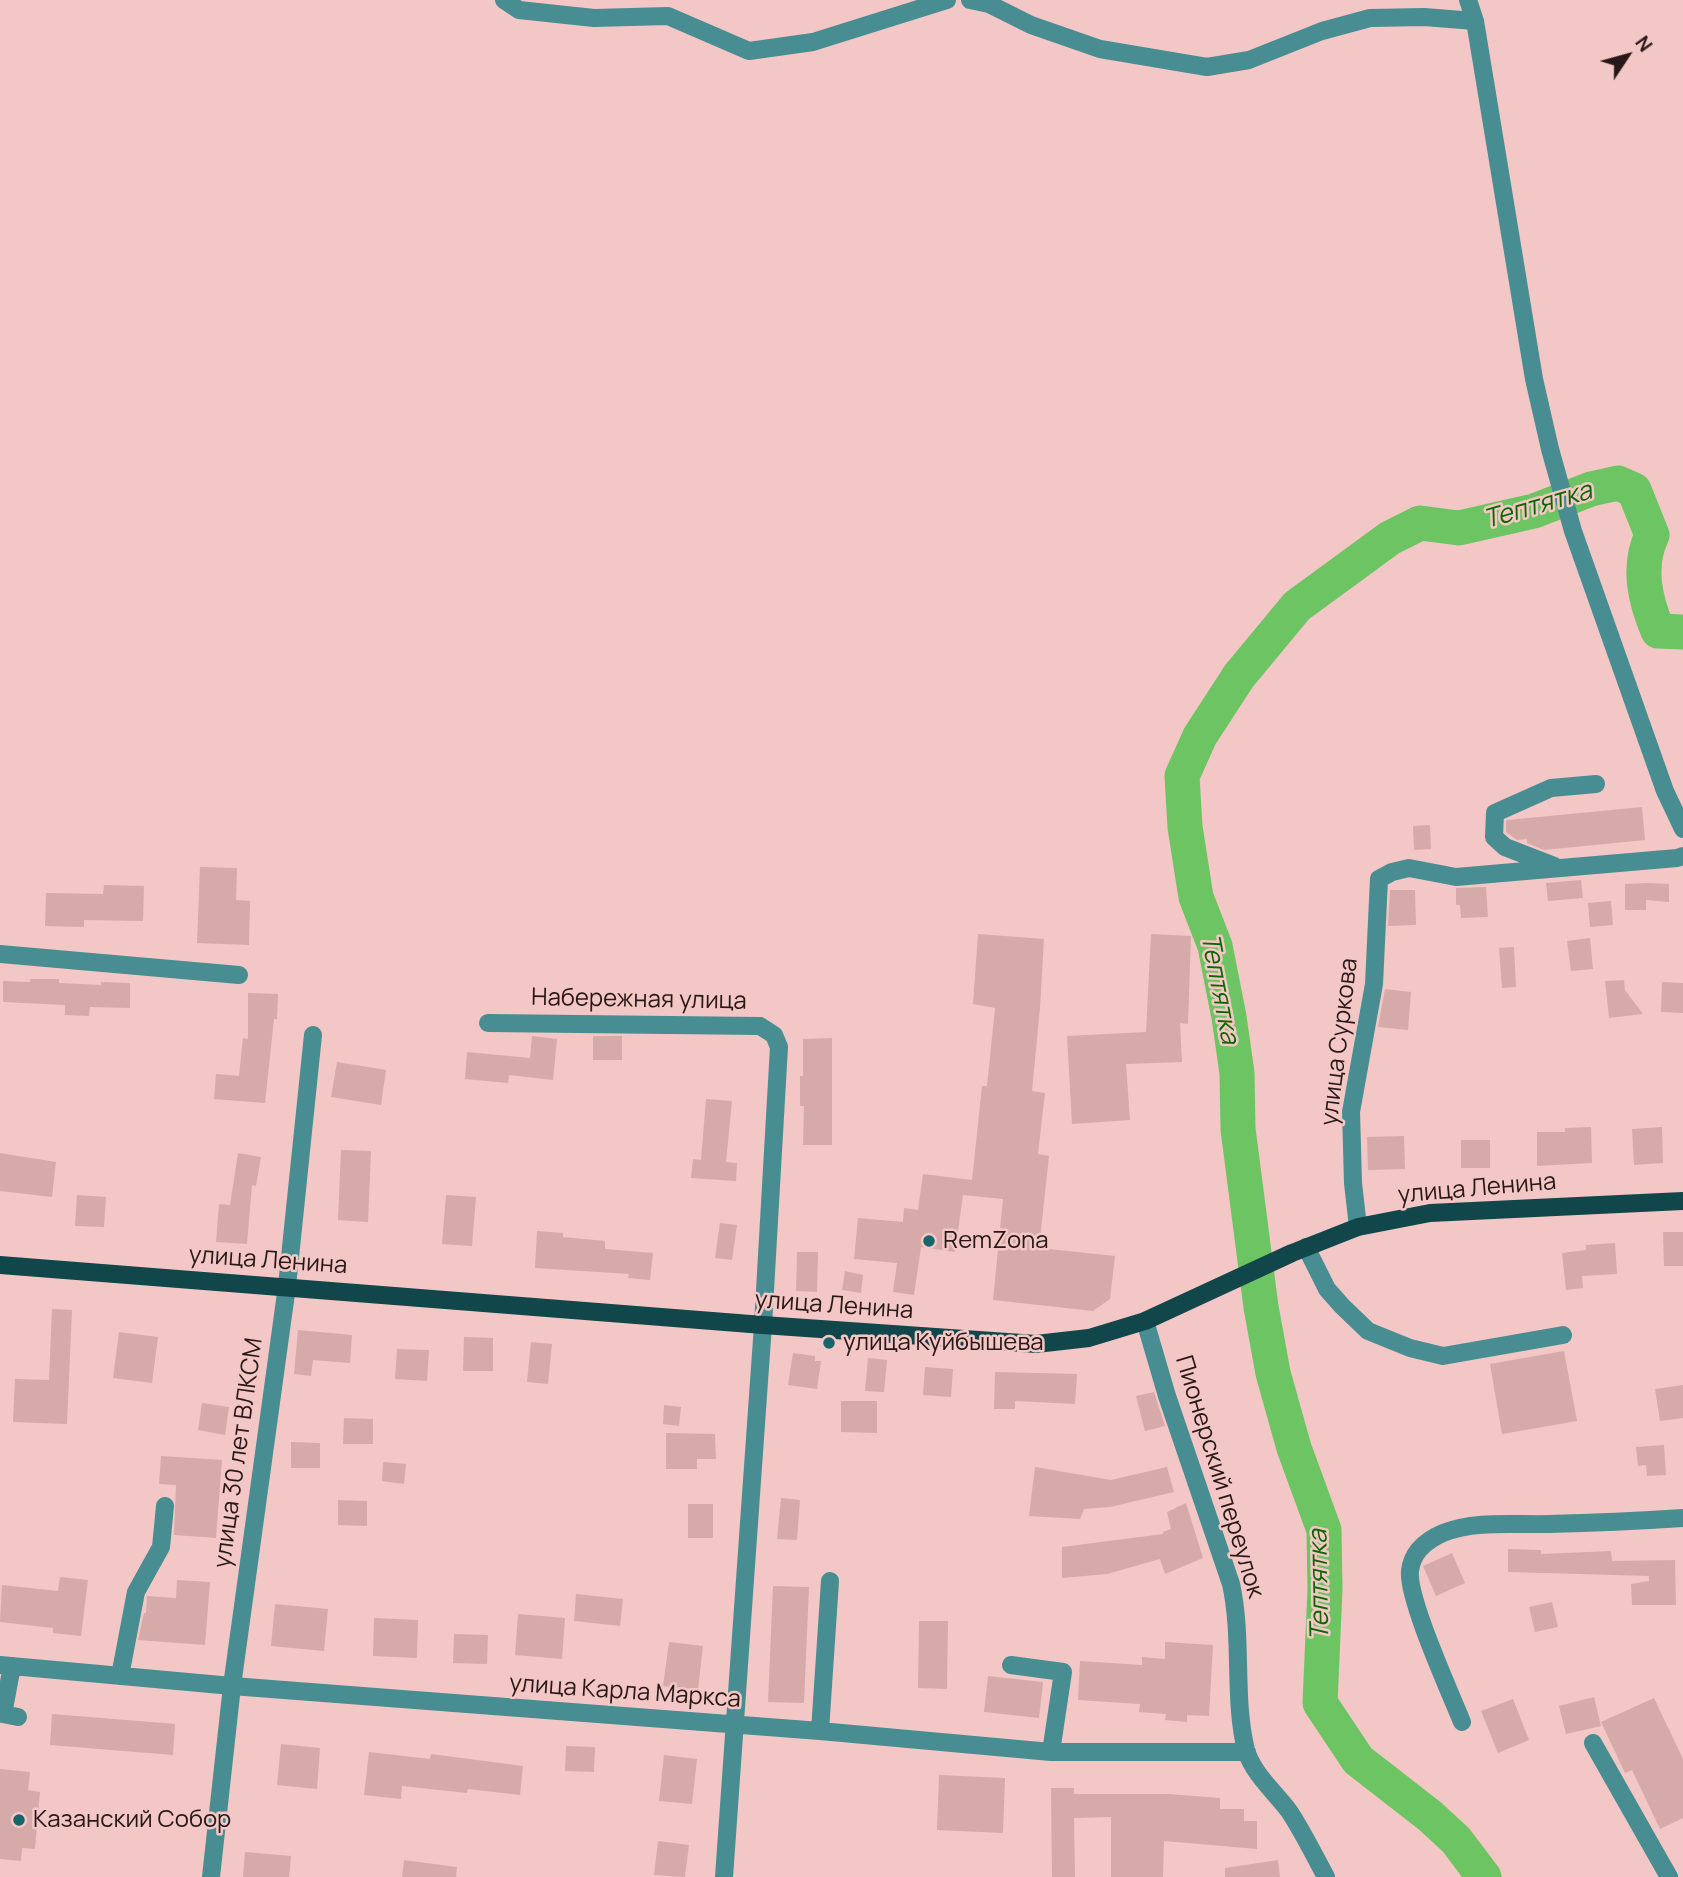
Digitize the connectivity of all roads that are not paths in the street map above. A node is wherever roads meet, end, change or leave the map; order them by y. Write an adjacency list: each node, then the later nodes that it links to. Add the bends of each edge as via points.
1 (504, 0): 2 (street, via 519,10 594,18 668,16 749,51 813,43)
2 (947, 0)
3 (970, 0): 5 (street, via 1100,49 1207,66 1249,60 1370,18)
4 (1468, 0): 5 (street)
5 (1475, 21): 7 (street, via 1534,379 1550,449 1573,531 1665,791)
6 (1596, 784): 9 (street, via 1551,788 1495,813 1494,837 1499,842)
7 (1683, 829)
8 (1683, 856): 9 (street)
9 (1560, 869): 15 (street, улица Суркова, via 1456,877 1409,868 1379,879 1374,984 1351,1112)
10 (0, 954): 11 (street)
11 (239, 975)
12 (488, 1023): 20 (street, Набережная улица, via 760,1026 774,1035 779,1047)
13 (313, 1035): 18 (street, улица 30 лет ВЛКСМ)
14 (1683, 1201): 15 (main road, улица Ленина, via 1430,1213)
15 (1358, 1227): 16 (main road, улица Ленина)
16 (1299, 1250): 19 (main road, улица Ленина); 21 (street, via 1327,1289 1368,1331 1410,1348 1443,1356)
17 (0, 1265): 18 (main road, улица Ленина)
18 (286, 1286): 20 (main road, улица Ленина); 28 (street, улица 30 лет ВЛКСМ)
19 (1145, 1321): 20 (main road, улица Ленина, via 1089,1338 1036,1344); 35 (street, Пионерский переулок, via 1231,1584)
20 (764, 1325): 31 (street)
21 (1563, 1335)
22 (165, 1506): 27 (street, via 161,1547 136,1592)
23 (1683, 1518): 30 (street, via 1475,1526 1426,1542 1413,1557 1409,1572 1414,1598)
24 (830, 1581): 32 (street)
25 (1011, 1665): 34 (street, via 1063,1672)
26 (6, 1666): 27 (street, улица Карла Маркса); 29 (street, via 3,1714)
27 (120, 1676): 28 (street, улица Карла Маркса)
28 (232, 1686): 31 (street, улица Карла Маркса); 36 (street, улица 30 лет ВЛКСМ)
29 (18, 1717)
30 (1462, 1722)
31 (737, 1725): 32 (street, улица Карла Маркса); 37 (street)
32 (820, 1731): 34 (street, улица Карла Маркса)
33 (1592, 1743): 39 (street)
34 (1051, 1752): 35 (street, улица Карла Маркса)
35 (1247, 1752): 38 (street, Пионерский переулок, via 1298,1825)
36 (211, 1877)
37 (724, 1877)
38 (1326, 1877)
39 (1670, 1877)

